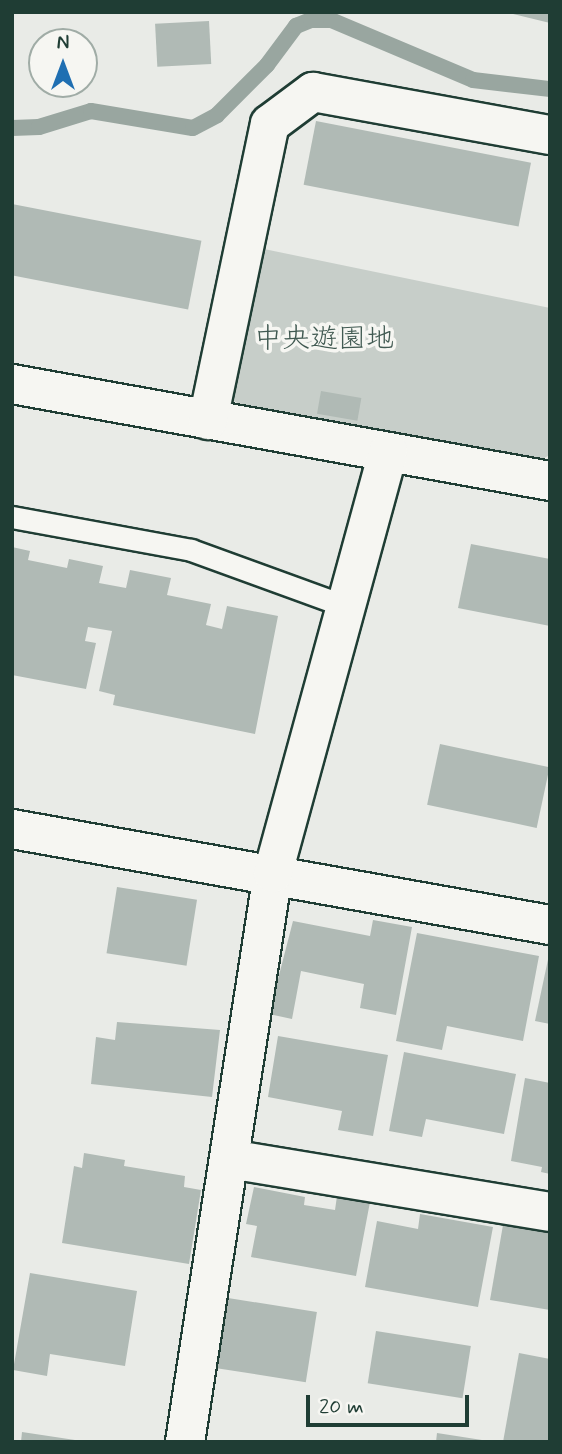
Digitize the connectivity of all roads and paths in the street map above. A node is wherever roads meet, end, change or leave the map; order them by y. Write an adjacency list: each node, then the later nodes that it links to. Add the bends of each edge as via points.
1 (550, 135): 3 (street, via 313,92 270,124)
2 (12, 384): 3 (street)
3 (208, 420): 4 (street)
4 (388, 452): 5 (street); 7 (street)
5 (550, 481)
6 (12, 517): 7 (lane, via 191,550)
7 (345, 606): 9 (street)
8 (12, 829): 9 (street)
9 (273, 873): 10 (street); 11 (street)
10 (550, 925)
11 (230, 1159): 12 (street); 13 (street)
12 (550, 1212)
13 (185, 1442)

